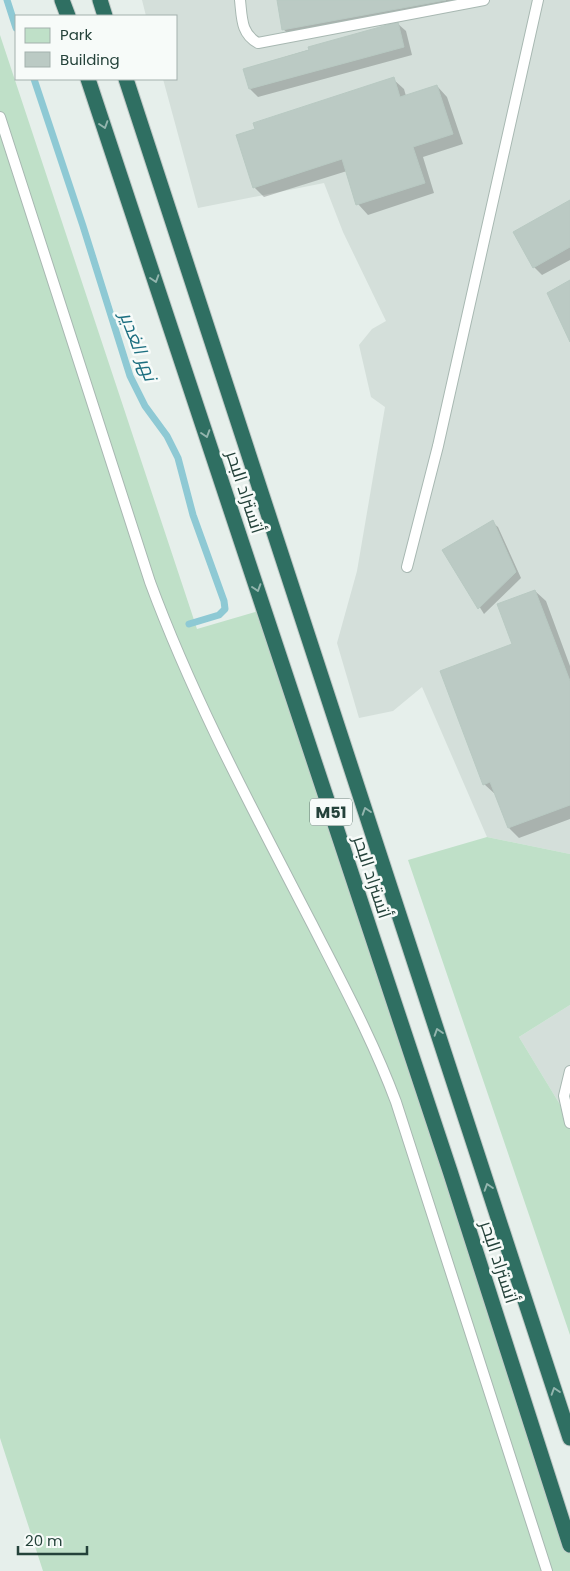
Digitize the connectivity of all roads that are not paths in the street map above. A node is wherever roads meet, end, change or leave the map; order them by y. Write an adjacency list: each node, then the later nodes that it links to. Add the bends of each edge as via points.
1 (62, 0): 6 (highway)
2 (100, 0): 7 (highway)
3 (240, 0): 4 (lane, via 243,28 248,38 258,43)
4 (484, 0)
5 (538, 0): 11 (lane, via 438,446)
6 (68, 15)
7 (105, 15)
8 (88, 80): 15 (highway, أتستراد البحر / M51, one-way to 15, via 450,1171)
9 (126, 80): 14 (highway, أتستراد البحر / M51, one-way to 9)
10 (0, 117): 16 (lane, via 150,582 178,656 367,1032 393,1093)
11 (407, 567)
12 (570, 1071): 13 (lane, via 564,1096)
13 (570, 1123)
14 (570, 1438)
15 (570, 1546)
16 (547, 1571)

